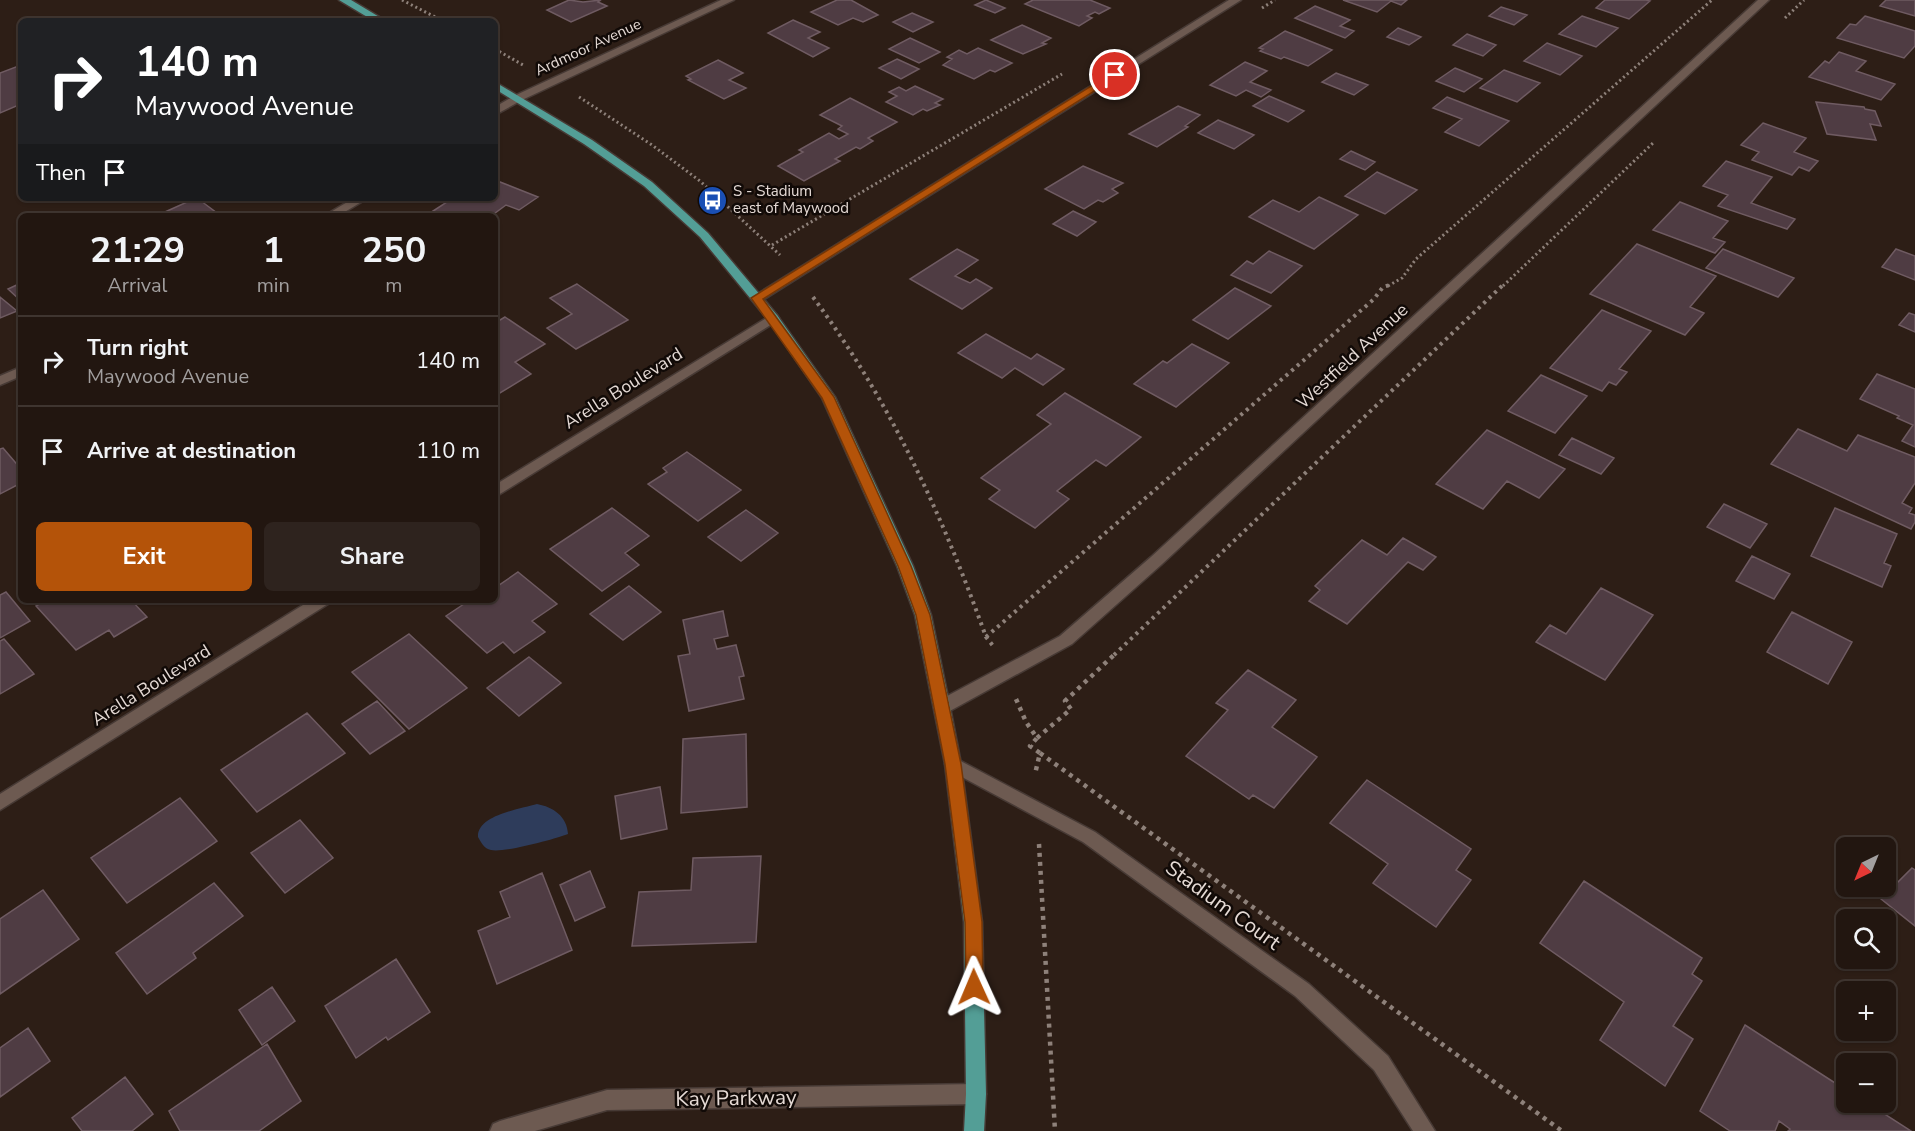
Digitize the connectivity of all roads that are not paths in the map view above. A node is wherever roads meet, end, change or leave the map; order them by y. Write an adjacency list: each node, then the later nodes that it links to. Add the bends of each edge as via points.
1 (344, 0): 5 (main road)
2 (729, 0): 7 (street, Ardmoor Avenue)
3 (1236, 0): 11 (street)
4 (1764, 0): 17 (street, Westfield Avenue, via 1066,640)
5 (376, 18)
6 (498, 87): 7 (main road)
7 (518, 98): 8 (street, Ardmoor Avenue); 11 (main road, via 648,184 704,235)
8 (498, 110)
9 (357, 201): 10 (street)
10 (335, 213)
11 (757, 298): 12 (main road)
12 (773, 318): 15 (street, Arella Boulevard); 17 (main road, via 828,397 905,566 923,615)
13 (18, 372): 14 (street)
14 (0, 381)
15 (498, 490)
16 (318, 603): 19 (street, Arella Boulevard)
17 (942, 707): 18 (main road)
18 (953, 764): 20 (main road, via 973,922); 23 (street, Stadium Court, via 1089,837 1302,990 1381,1063)
19 (0, 803)
20 (976, 1094): 21 (street, Kay Parkway, via 608,1100); 22 (main road)
21 (500, 1131)
22 (974, 1131)
23 (1425, 1131)

